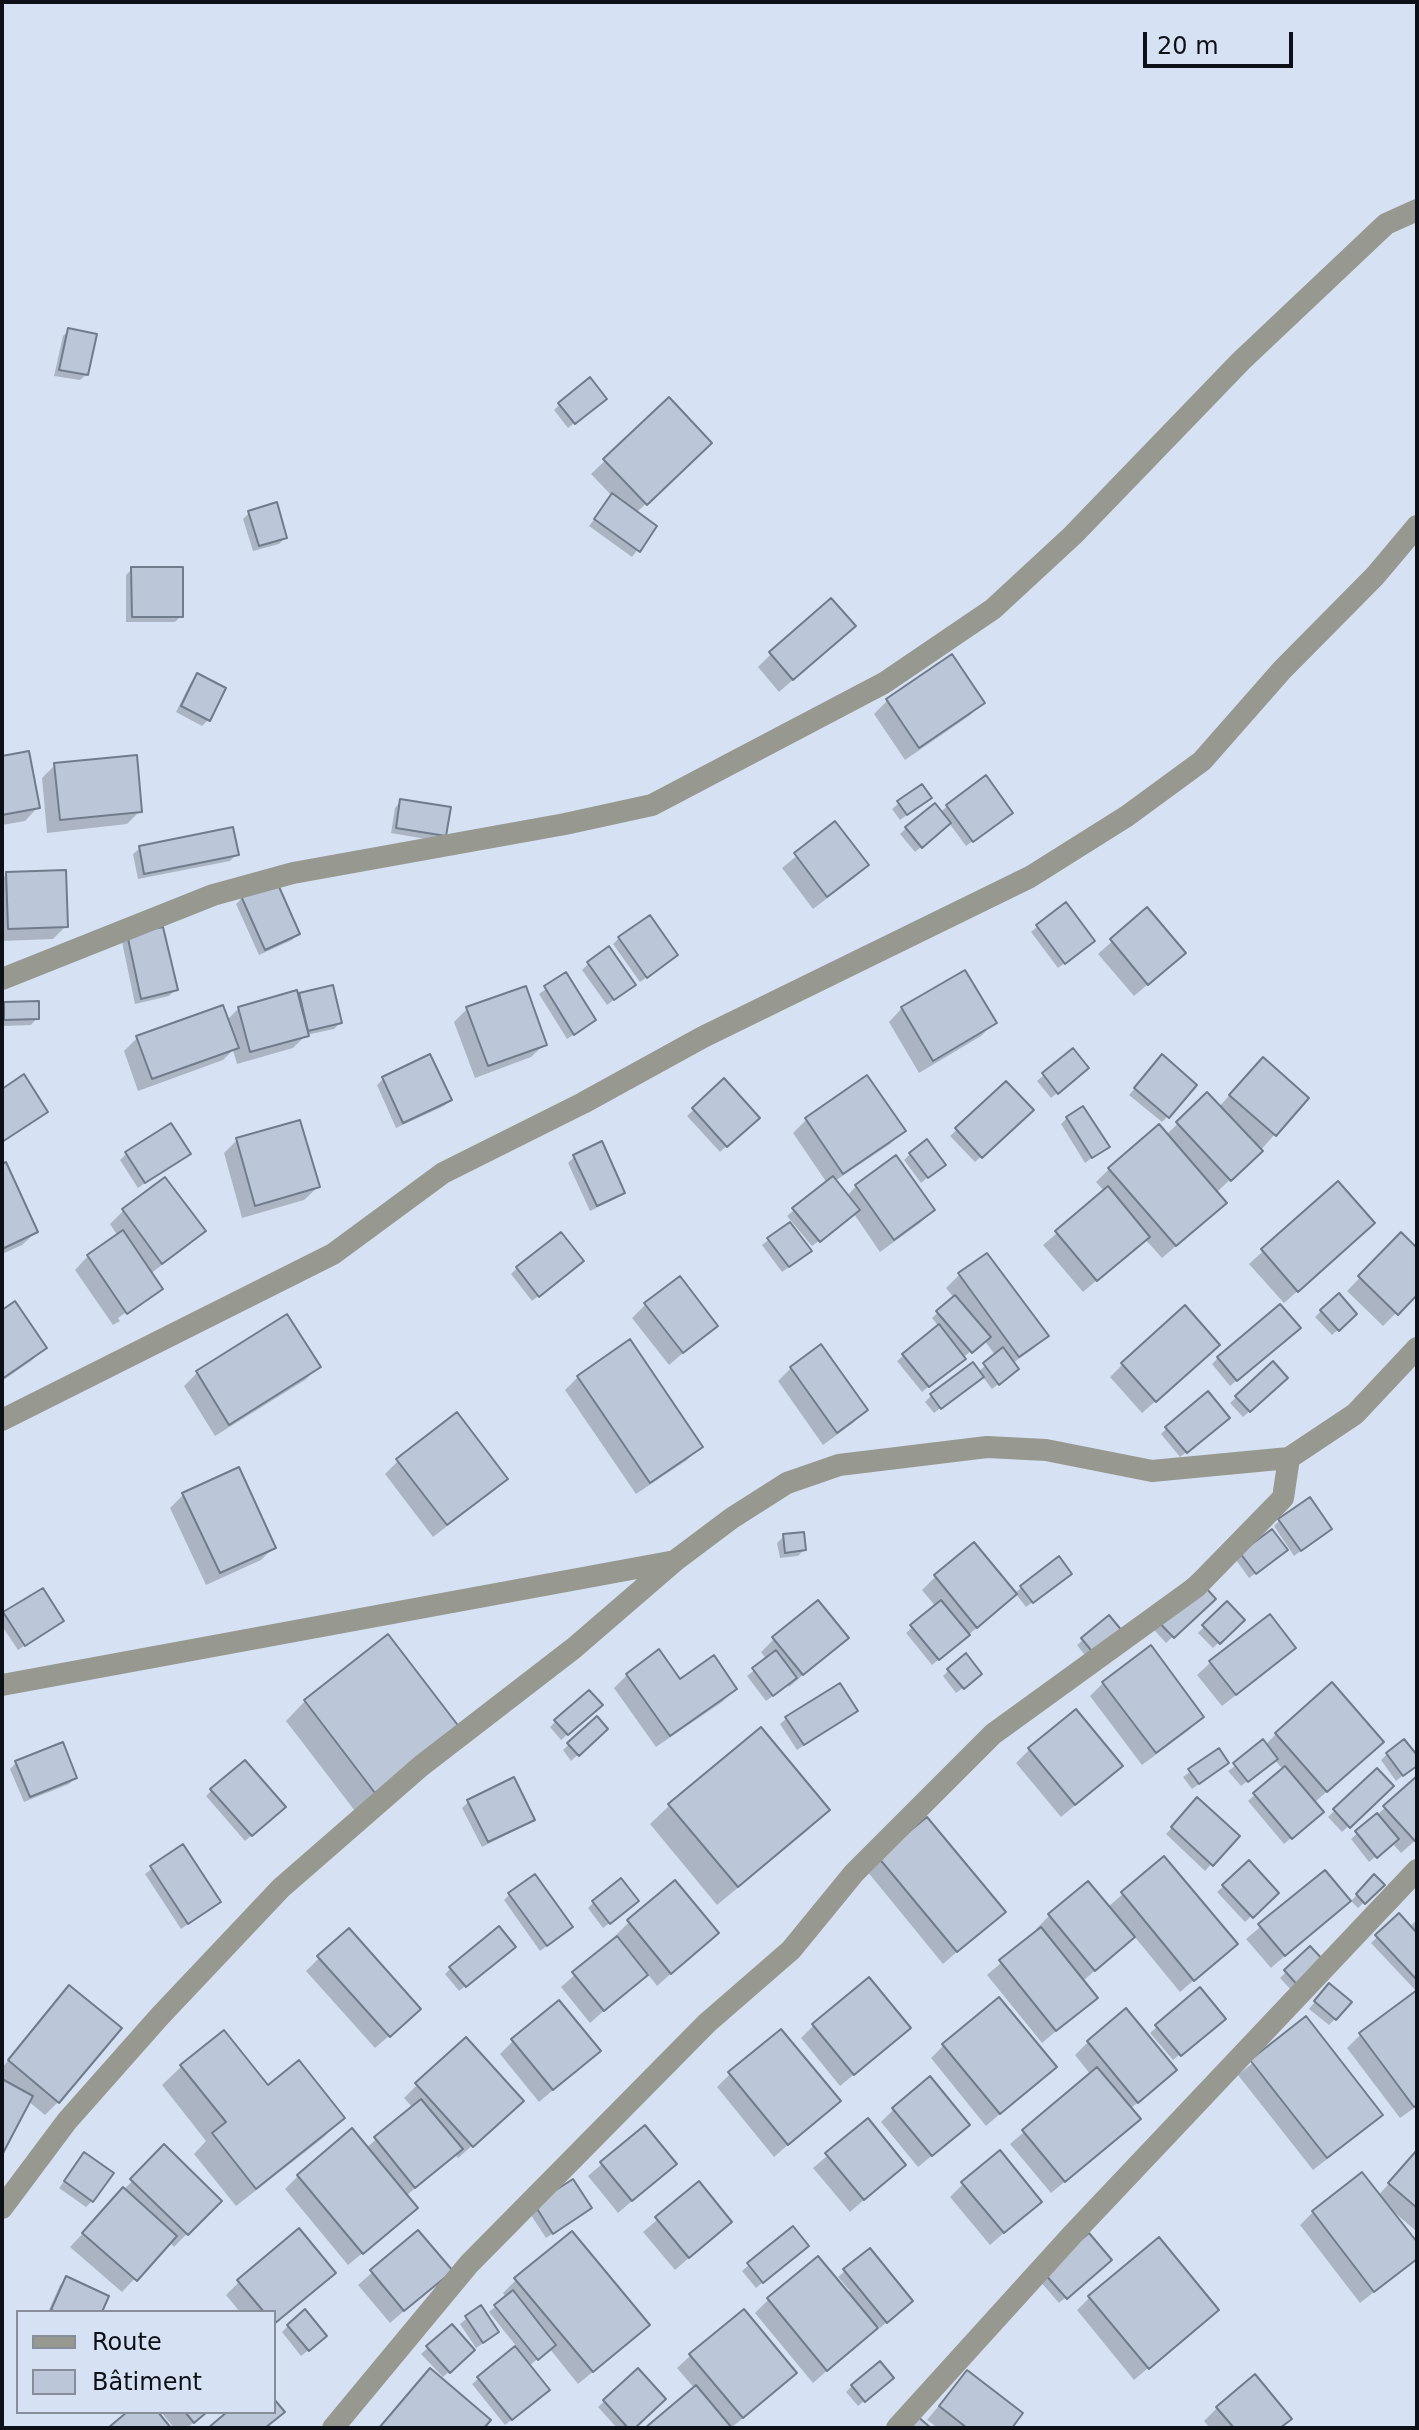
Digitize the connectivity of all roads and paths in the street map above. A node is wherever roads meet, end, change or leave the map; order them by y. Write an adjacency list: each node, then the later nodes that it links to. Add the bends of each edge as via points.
1 (1417, 210): 3 (street, via 1386,224 993,609 884,683 652,805 293,873 213,895)
2 (1417, 526): 5 (street, via 1202,761 1115,824 1030,877 703,1037 443,1173 333,1254)
3 (2, 979)
4 (1417, 1348): 6 (street, via 1355,1414)
5 (2, 1420)
6 (1289, 1458): 7 (street, via 1152,1471 1046,1450 987,1447 839,1465 787,1483); 11 (street, via 1283,1498 1218,1565 1196,1587 993,1734 854,1873 791,1950 707,2023 469,2264)
7 (676, 1560): 8 (street); 10 (street, via 574,1648 421,1766 281,1888 67,2121)
8 (2, 1685)
9 (1417, 1870): 12 (street)
10 (2, 2208)
11 (333, 2428)
12 (897, 2428)

